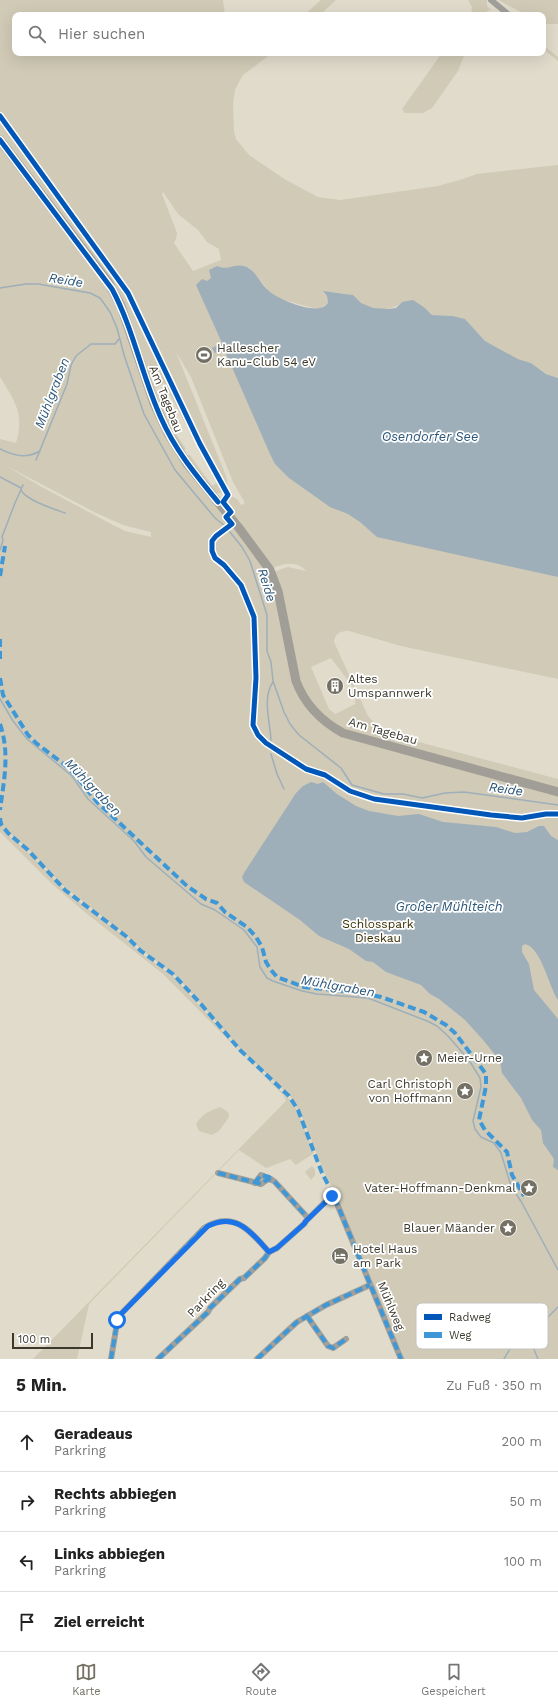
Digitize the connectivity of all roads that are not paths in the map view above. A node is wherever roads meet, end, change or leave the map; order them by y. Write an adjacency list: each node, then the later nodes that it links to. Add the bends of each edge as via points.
1 (491, 0): 2 (street)
2 (505, 12)
3 (0, 140): 4 (street, Am Tagebau, via 108,282 121,306 154,403 168,433 188,465 270,570 278,592 296,681 308,704 329,725 343,733)
4 (558, 792)
5 (218, 1173): 7 (street)
6 (274, 1181): 7 (street, via 268,1179 261,1184); 7 (street, via 262,1171); 9 (street)
7 (255, 1182)
8 (333, 1194): 9 (street, Parkring); 11 (street, Mühlweg)
9 (308, 1218): 10 (street, Parkring, via 277,1248)
10 (269, 1252): 14 (street, via 239,1223 220,1222 204,1228 118,1317); 15 (street, Parkring)
11 (370, 1285): 12 (street); 17 (street, Mühlweg)
12 (307, 1316): 13 (street, via 328,1346 333,1348); 16 (street)
13 (346, 1339)
14 (111, 1359)
15 (158, 1359)
16 (257, 1359)
17 (401, 1359)

